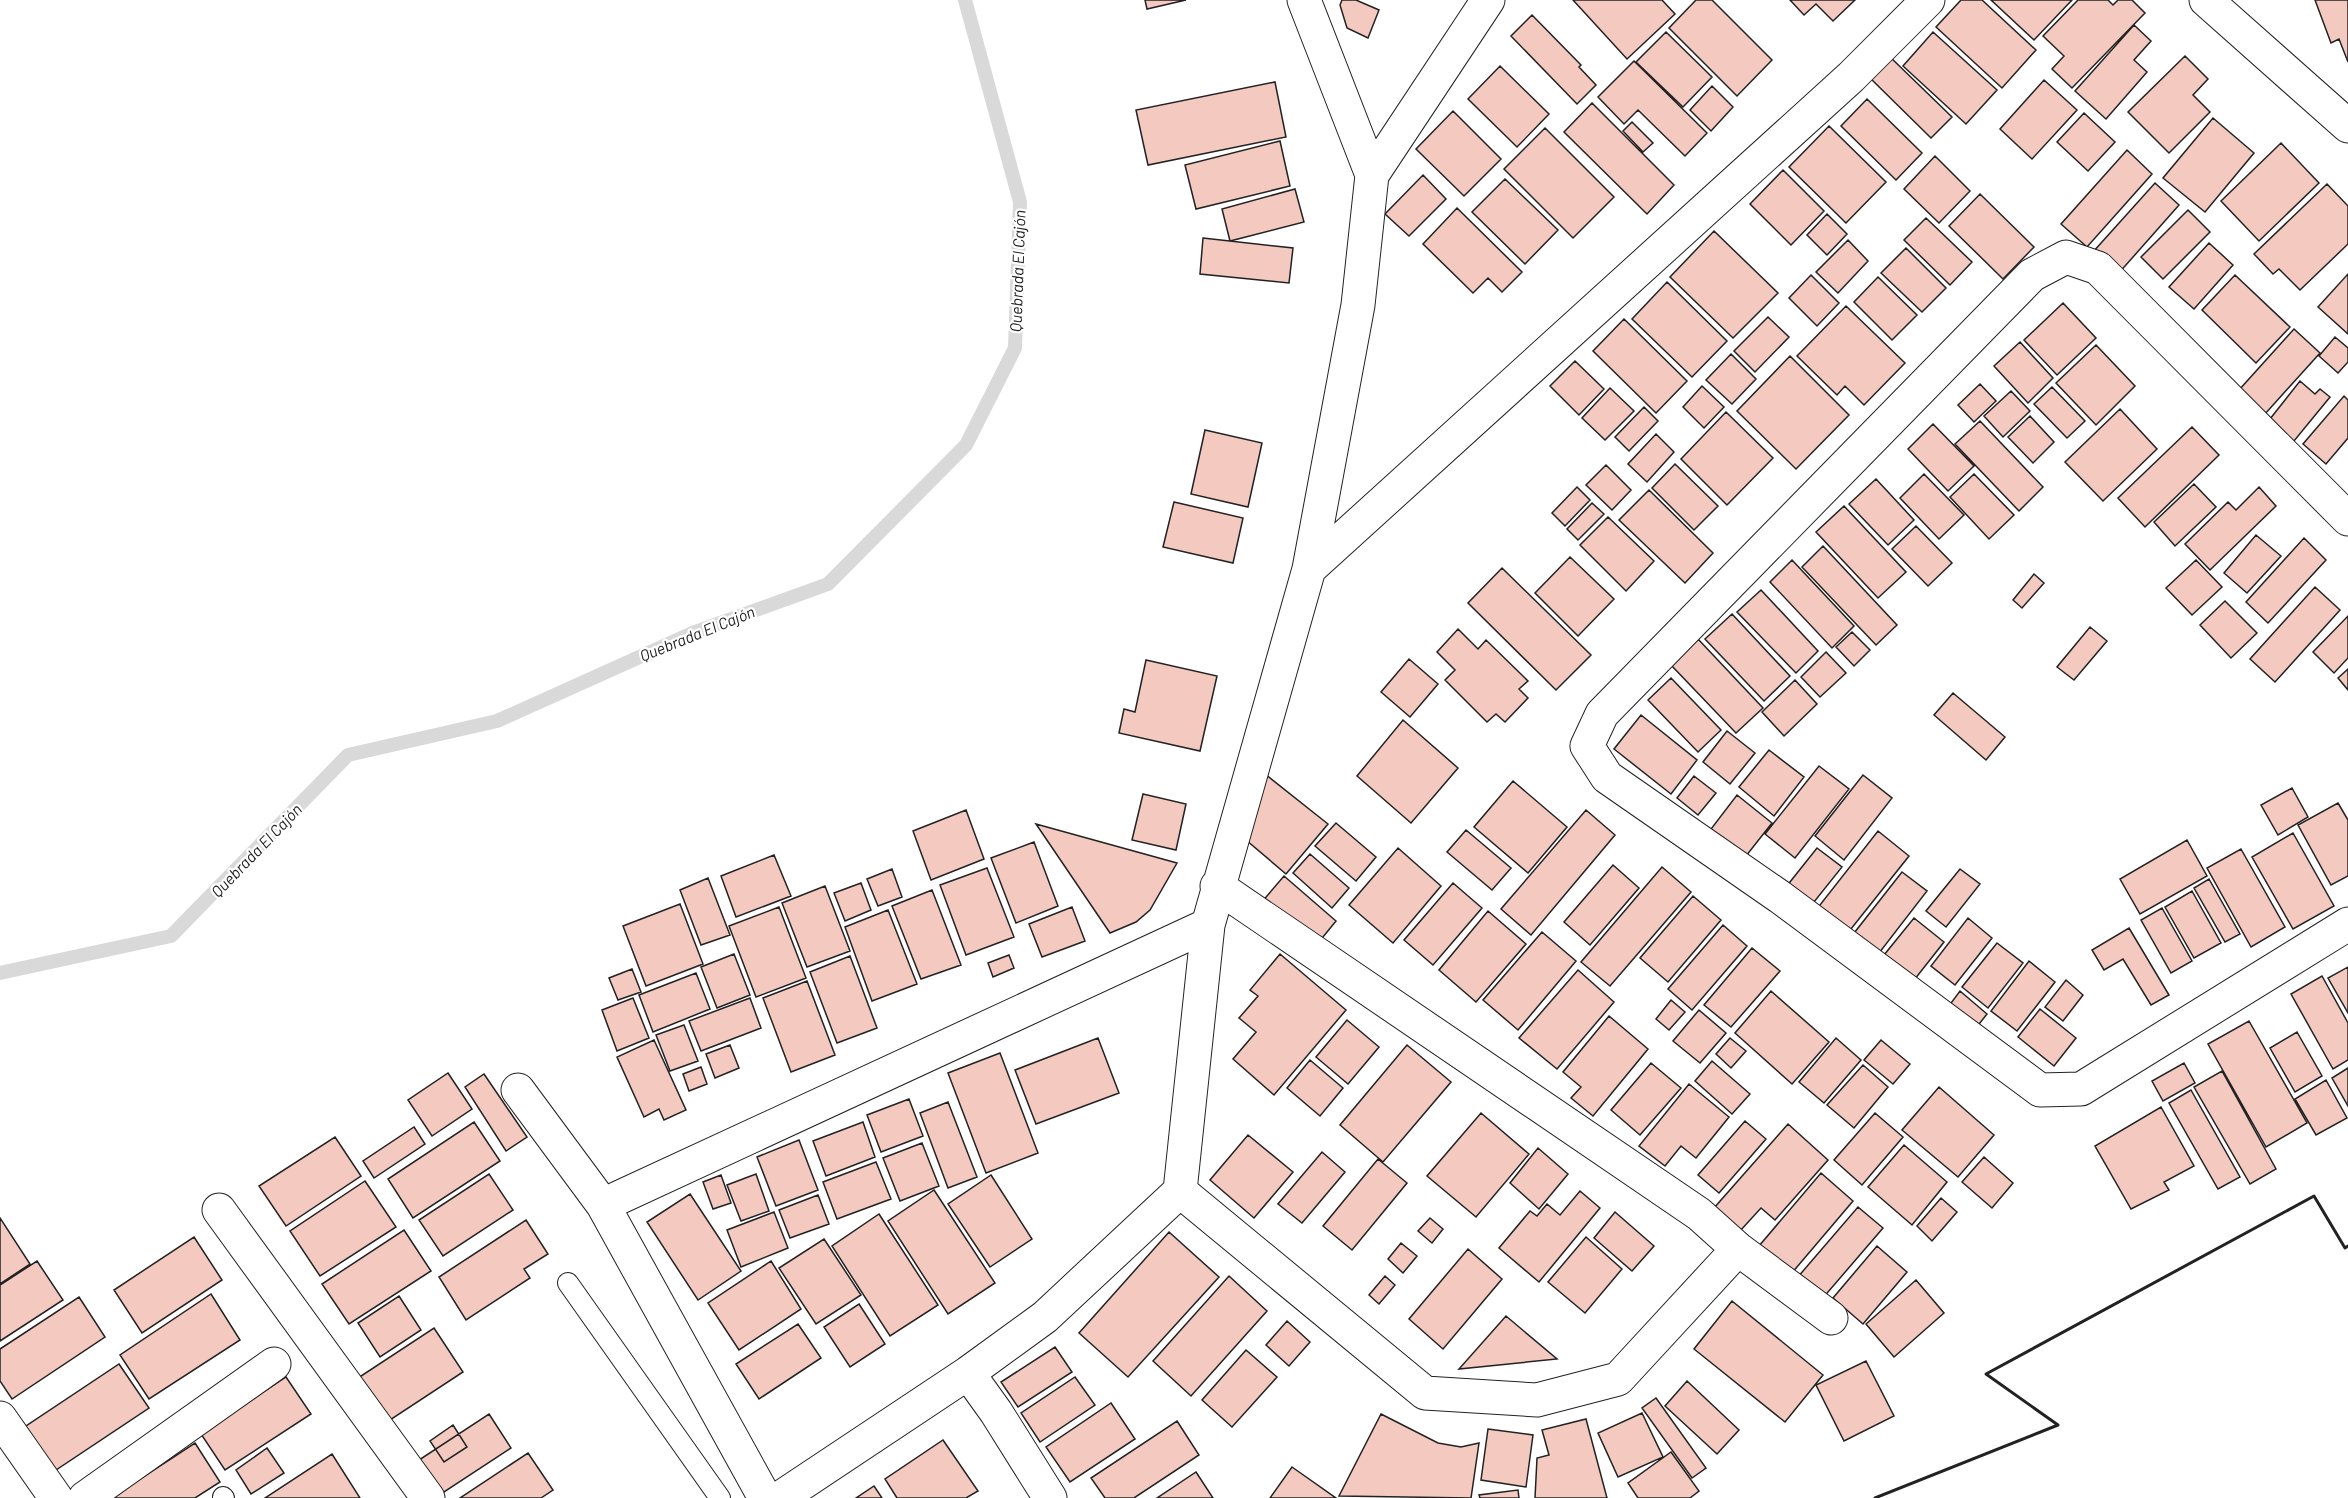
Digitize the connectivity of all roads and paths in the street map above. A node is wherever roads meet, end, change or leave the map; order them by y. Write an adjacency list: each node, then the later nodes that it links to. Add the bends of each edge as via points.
1 (1304, 0): 6 (street)
2 (1488, 0): 6 (street)
3 (1928, 0): 8 (street, via 1851,77)
4 (2217, 2): 5 (street)
5 (2348, 126)
6 (1372, 175): 8 (street, via 1358,304)
7 (2348, 519): 10 (street, via 2098,268 2066,256 2032,275 1602,714 1587,746 1607,777 1780,897 2040,1090 2081,1089)
8 (1309, 569): 9 (street)
9 (1217, 886): 11 (street); 16 (street, via 1698,1214)
10 (2348, 924)
11 (1208, 925): 13 (street); 14 (street)
12 (518, 1090): 14 (street)
13 (1180, 1191): 16 (street, via 1425,1393 1537,1400 1618,1379); 20 (street, via 1045,1317)
14 (603, 1205): 26 (street)
15 (219, 1210): 24 (street)
16 (1738, 1249): 18 (street)
17 (568, 1283): 25 (lane)
18 (1831, 1318)
19 (274, 1364): 23 (street)
20 (968, 1372): 27 (street); 28 (street)
21 (0, 1418): 22 (street)
22 (56, 1498)
23 (85, 1498)
24 (428, 1498)
25 (720, 1498)
26 (765, 1498)
27 (780, 1498)
28 (1050, 1498)

